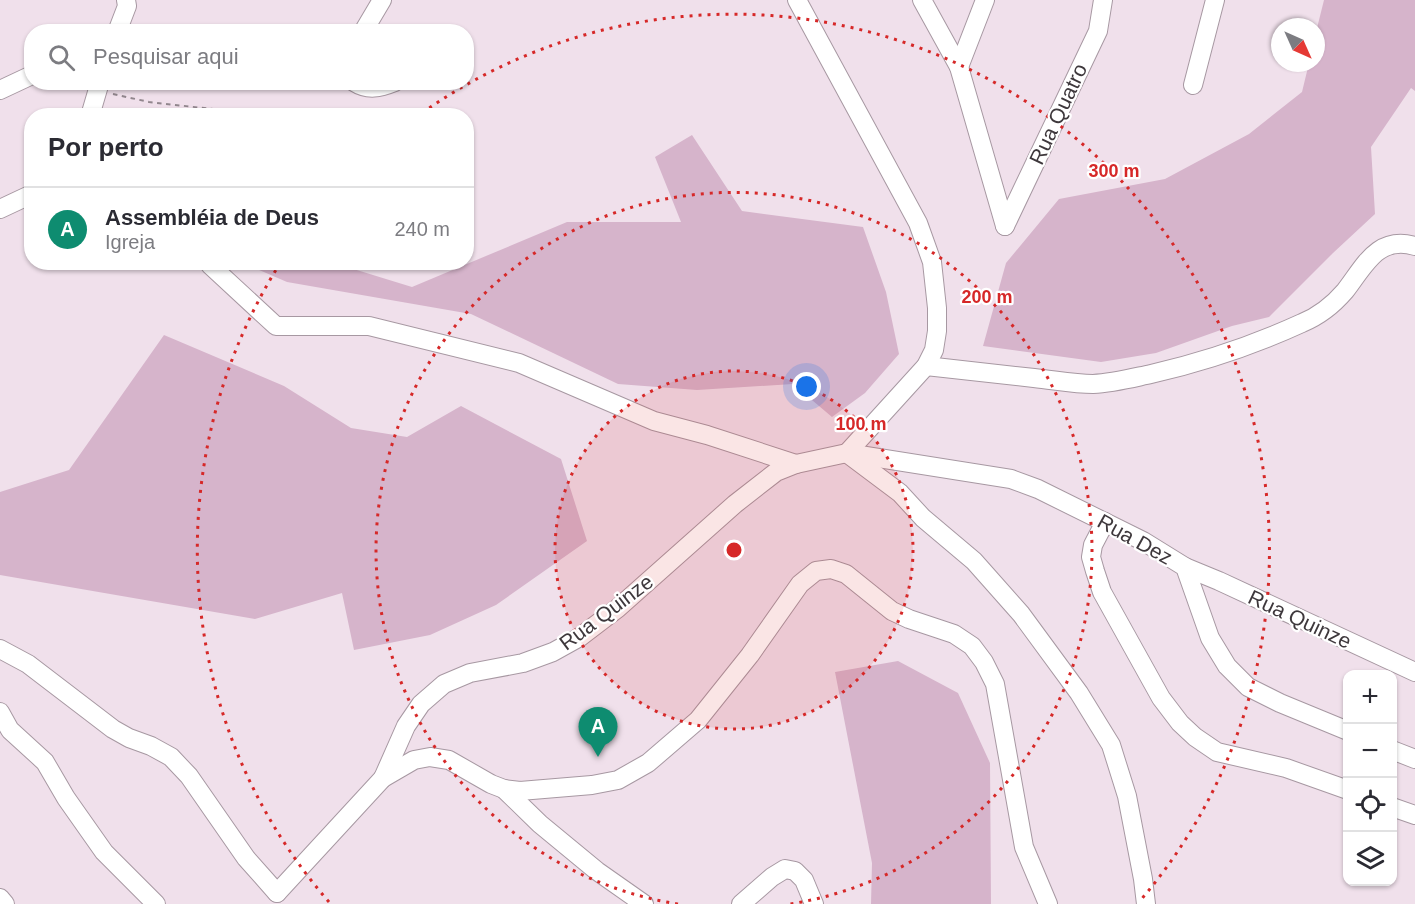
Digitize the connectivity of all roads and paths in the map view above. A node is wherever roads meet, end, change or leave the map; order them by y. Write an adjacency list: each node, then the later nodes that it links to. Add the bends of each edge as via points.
1 (126, 0): 8 (street)
2 (382, 0): 9 (street)
3 (797, 0): 22 (street, via 918,223 932,262 937,331)
4 (922, 0): 10 (street)
5 (985, 0): 10 (street)
6 (1103, 0): 10 (street, Rua Quatro, via 1098,31 1005,226)
7 (1215, 0): 12 (street)
8 (120, 24)
9 (368, 24)
10 (959, 67)
11 (24, 79): 13 (street)
12 (1193, 85)
13 (0, 90)
14 (98, 90): 16 (street)
15 (112, 90): 17 (path, via 149,102)
16 (92, 108)
17 (203, 108)
18 (24, 198): 19 (street)
19 (0, 209)
20 (1415, 246): 22 (street, via 1403,243 1377,252 1318,316 1181,367 1092,384)
21 (215, 270): 24 (street, via 276,326 369,326 519,363 654,421)
22 (926, 366): 23 (street)
23 (847, 453): 24 (street, Rua Quinze); 25 (street, Rua Dez, via 1011,479); 47 (street, via 900,493 974,561 1021,614 1079,693 1111,745 1127,796)
24 (796, 464): 34 (street, Rua Quinze, via 776,472 735,504 580,637 523,663 470,673 444,684 421,704 406,726)
25 (1105, 522): 26 (street, Rua Dez); 36 (street, via 1091,557 1102,592 1180,723 1217,752 1286,768)
26 (1185, 567): 28 (street, Rua Quinze); 30 (street, Rua Dez, via 1210,638 1227,666 1248,687)
27 (0, 648): 40 (street, via 28,664 114,729 171,757 189,776)
28 (1415, 672)
29 (0, 712): 31 (street)
30 (1343, 729)
31 (5, 730): 42 (street, via 45,762 104,852)
32 (1397, 752): 33 (street)
33 (1415, 759)
34 (383, 778): 35 (street, via 414,760 430,757 449,760); 40 (street)
35 (504, 789): 43 (street, via 597,871); 46 (street, via 592,785 618,780 648,763 698,720 800,584 816,572 831,569 846,574 892,611 954,634 972,646 984,662 995,684 1024,847)
36 (1343, 789)
37 (1397, 809): 38 (street)
38 (1415, 815)
39 (0, 898): 41 (street)
40 (277, 899)
41 (5, 904)
42 (156, 904)
43 (644, 904)
44 (741, 904): 45 (street, via 785,869 795,871 804,880)
45 (814, 904)
46 (1048, 904)
47 (1146, 904)

